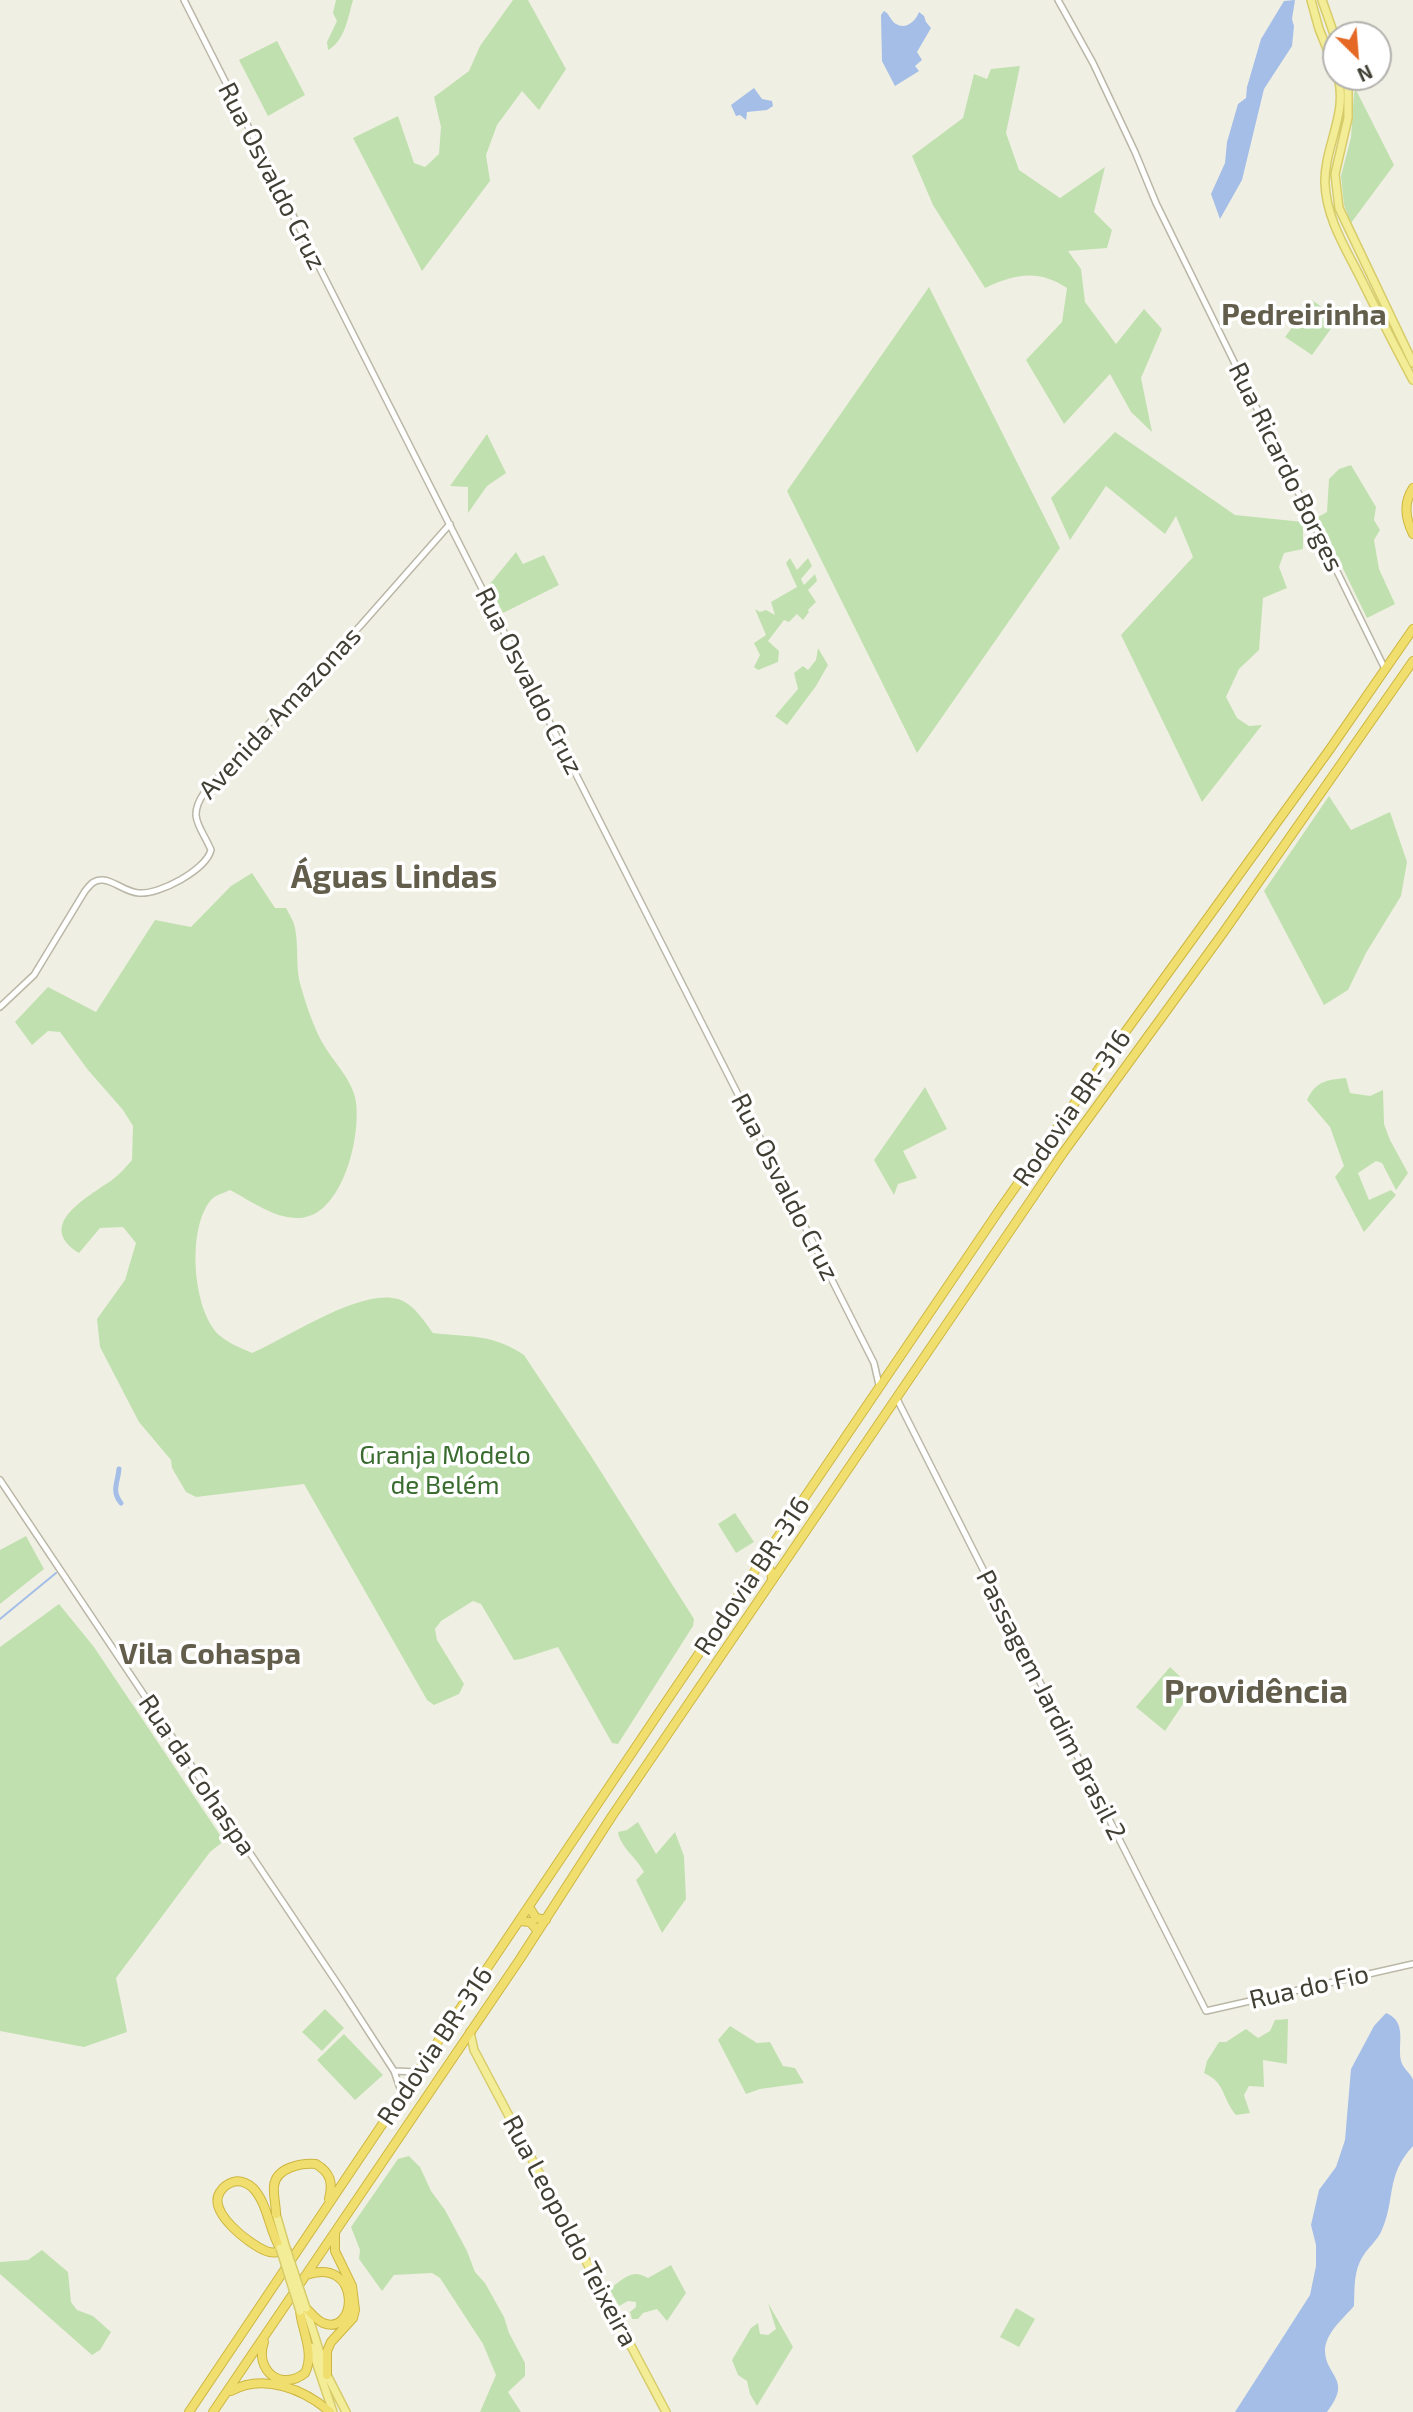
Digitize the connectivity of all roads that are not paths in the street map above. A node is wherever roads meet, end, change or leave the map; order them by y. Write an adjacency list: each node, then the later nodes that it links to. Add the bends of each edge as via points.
1 (184, 0): 14 (street, Rua Osvaldo Cruz)
2 (1058, 0): 19 (street, Rua Ricardo Borges, via 1093,63 1162,215)
3 (1311, 0): 6 (main road)
4 (1322, 0): 5 (main road)
5 (1329, 21)
6 (1322, 36)
7 (1341, 91): 10 (main road, via 1327,157 1329,209)
8 (1348, 91): 9 (main road, via 1348,118 1335,174 1339,208)
9 (1413, 363)
10 (1413, 380)
11 (1413, 488): 15 (highway, via 1406,516)
12 (1413, 500): 13 (highway)
13 (1413, 522)
14 (450, 524): 20 (street, Avenida Amazonas, via 204,793 195,806 195,817 211,849 207,860 149,893 96,880 33,975); 21 (street, Rua Osvaldo Cruz)
15 (1413, 534)
16 (1413, 622): 17 (highway)
17 (1412, 631): 19 (highway)
18 (1413, 661): 24 (highway, Rodovia BR-316, via 1063,1153)
19 (1385, 669): 22 (highway, Rodovia BR-316, via 1000,1209)
20 (0, 1007)
21 (874, 1363): 22 (street); 23 (street, Rua Osvaldo Cruz)
22 (894, 1367): 23 (highway, Rodovia BR-316)
23 (880, 1388): 26 (highway, Rodovia BR-316)
24 (897, 1399): 26 (highway, Rodovia BR-316); 34 (street, Passagem Jardim Brasil 2)
25 (0, 1479): 38 (street, Rua da Cohaspa)
26 (782, 1550): 27 (highway, Rodovia BR-316); 28 (highway, Rodovia BR-316)
27 (760, 1564): 28 (highway, via 771,1570); 29 (highway, Rodovia BR-316)
28 (772, 1581): 30 (highway, Rodovia BR-316)
29 (529, 1907): 30 (highway, via 536,1918); 31 (highway, Rodovia BR-316)
30 (546, 1920): 32 (highway, Rodovia BR-316)
31 (520, 1921): 32 (highway, via 530,1922); 39 (highway, Rodovia BR-316)
32 (538, 1931): 35 (highway, Rodovia BR-316)
33 (1413, 1964): 34 (street, Rua do Fio)
34 (1206, 2011)
35 (470, 2032): 36 (highway, Rodovia BR-316); 37 (main road, Rua Leopoldo Teixeira)
36 (460, 2047): 37 (main road); 43 (highway, Rodovia BR-316)
37 (474, 2050): 55 (main road, Rua Leopoldo Teixeira)
38 (394, 2071): 39 (street); 40 (street, Rua da Cohaspa)
39 (418, 2072): 40 (highway, Rodovia BR-316)
40 (402, 2095): 41 (highway, Rodovia BR-316)
41 (329, 2202): 42 (highway, via 328,2174 316,2164 300,2164 275,2180); 44 (highway, Rodovia BR-316)
42 (276, 2214): 45 (main road)
43 (335, 2233): 46 (highway, Rodovia BR-316); 49 (highway, via 335,2251 352,2286 355,2311 327,2351)
44 (302, 2242): 45 (highway, via 284,2252 264,2251 219,2213 217,2200 223,2187 241,2182 254,2189 274,2237); 51 (highway, Rodovia BR-316)
45 (283, 2247): 47 (main road, bridge)
46 (306, 2275): 47 (highway, via 325,2271 338,2276 347,2290 349,2307 345,2316 332,2324); 48 (highway, Rodovia BR-316)
47 (303, 2309): 48 (highway, via 309,2363 300,2377 279,2378 265,2369 261,2357); 49 (main road); 53 (main road)
48 (270, 2327): 50 (highway, Rodovia BR-316)
49 (327, 2375): 54 (main road)
50 (228, 2392): 52 (highway, Rodovia BR-316); 53 (highway, via 253,2383 272,2383)
51 (189, 2412)
52 (213, 2412)
53 (332, 2412)
54 (346, 2412)
55 (666, 2412)

